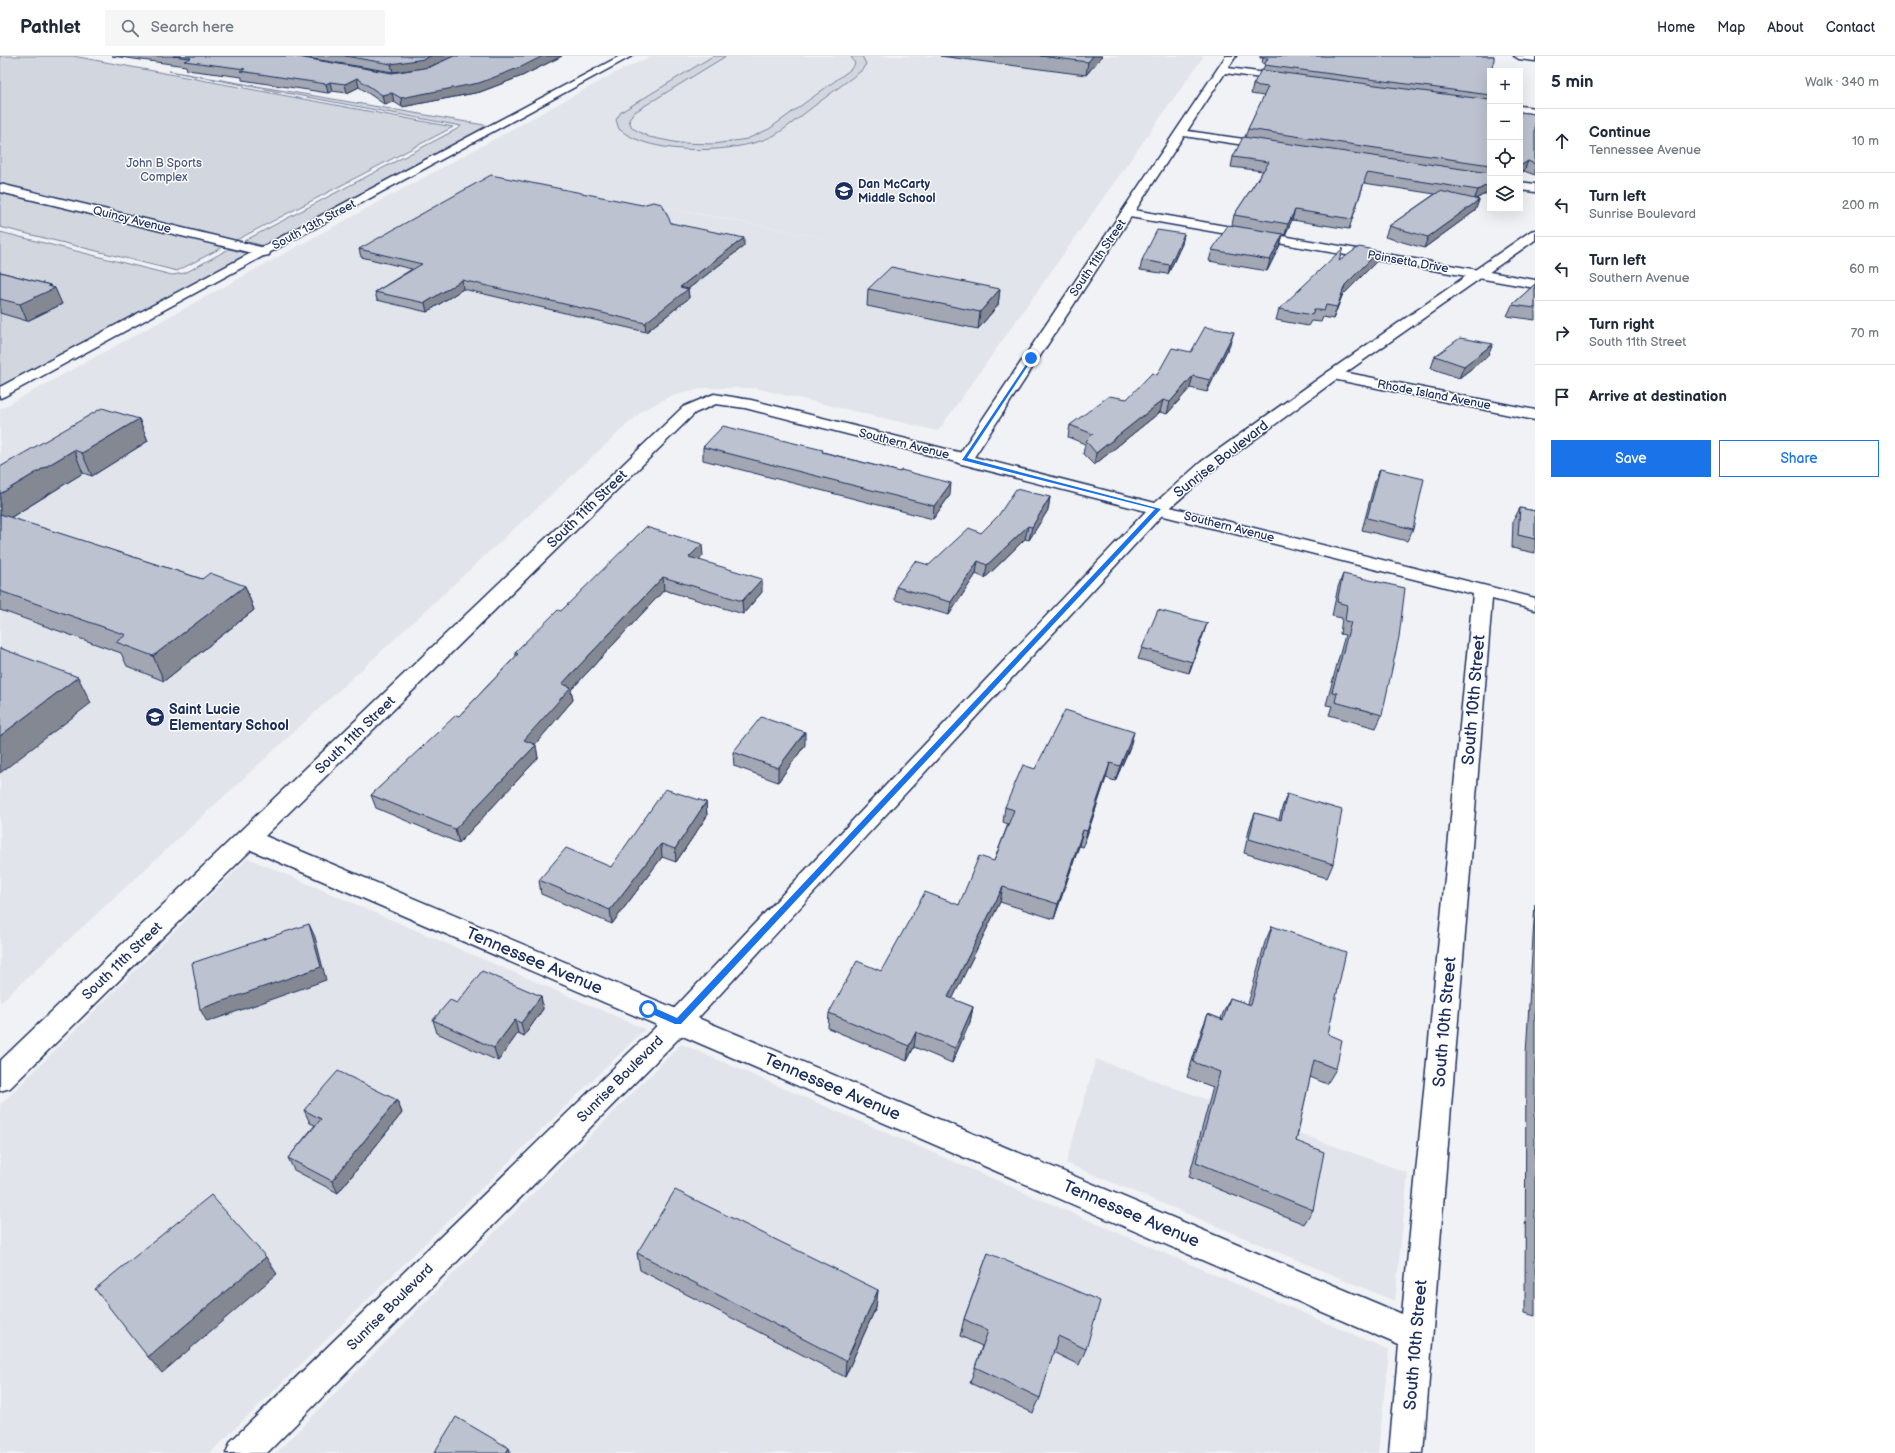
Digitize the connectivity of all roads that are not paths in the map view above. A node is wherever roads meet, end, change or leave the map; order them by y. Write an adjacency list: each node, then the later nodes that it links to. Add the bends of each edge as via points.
1 (627, 56): 16 (street, South 13th Street)
2 (1231, 56): 5 (street, South 11th Street)
3 (1520, 58): 4 (street)
4 (1535, 58)
5 (1223, 70): 6 (street); 9 (street, South 11th Street)
6 (1302, 80)
7 (1523, 109): 8 (street)
8 (1535, 111)
9 (1181, 133): 10 (street); 14 (street, South 11th Street)
10 (1284, 148)
11 (1523, 186): 13 (street)
12 (0, 188): 16 (street, Quincy Avenue)
13 (1535, 188)
14 (1128, 213): 17 (street, Poinsetta Drive); 23 (street, South 11th Street)
15 (1535, 234): 17 (street, Sunrise Boulevard)
16 (264, 252): 20 (street, South 13th Street)
17 (1475, 274): 18 (street); 19 (street, Sunrise Boulevard)
18 (1535, 284)
19 (1333, 374): 22 (street, Rhode Island Avenue); 24 (street, Sunrise Boulevard, via 1207,466)
20 (0, 393)
21 (714, 399): 23 (street, Southern Avenue, via 745,402); 27 (street, South 11th Street, via 689,410)
22 (1535, 415)
23 (964, 459): 24 (street, Southern Avenue)
24 (1158, 509): 25 (street, Southern Avenue); 28 (street, Sunrise Boulevard)
25 (1483, 592): 26 (street, Southern Avenue); 30 (street, South 10th Street)
26 (1535, 604)
27 (248, 839): 28 (street, Tennessee Avenue); 29 (street, South 11th Street)
28 (678, 1022): 30 (street, Tennessee Avenue); 31 (street, Sunrise Boulevard)
29 (0, 1079)
30 (1417, 1336): 32 (street, South 10th Street)
31 (243, 1453)
32 (1406, 1453)

